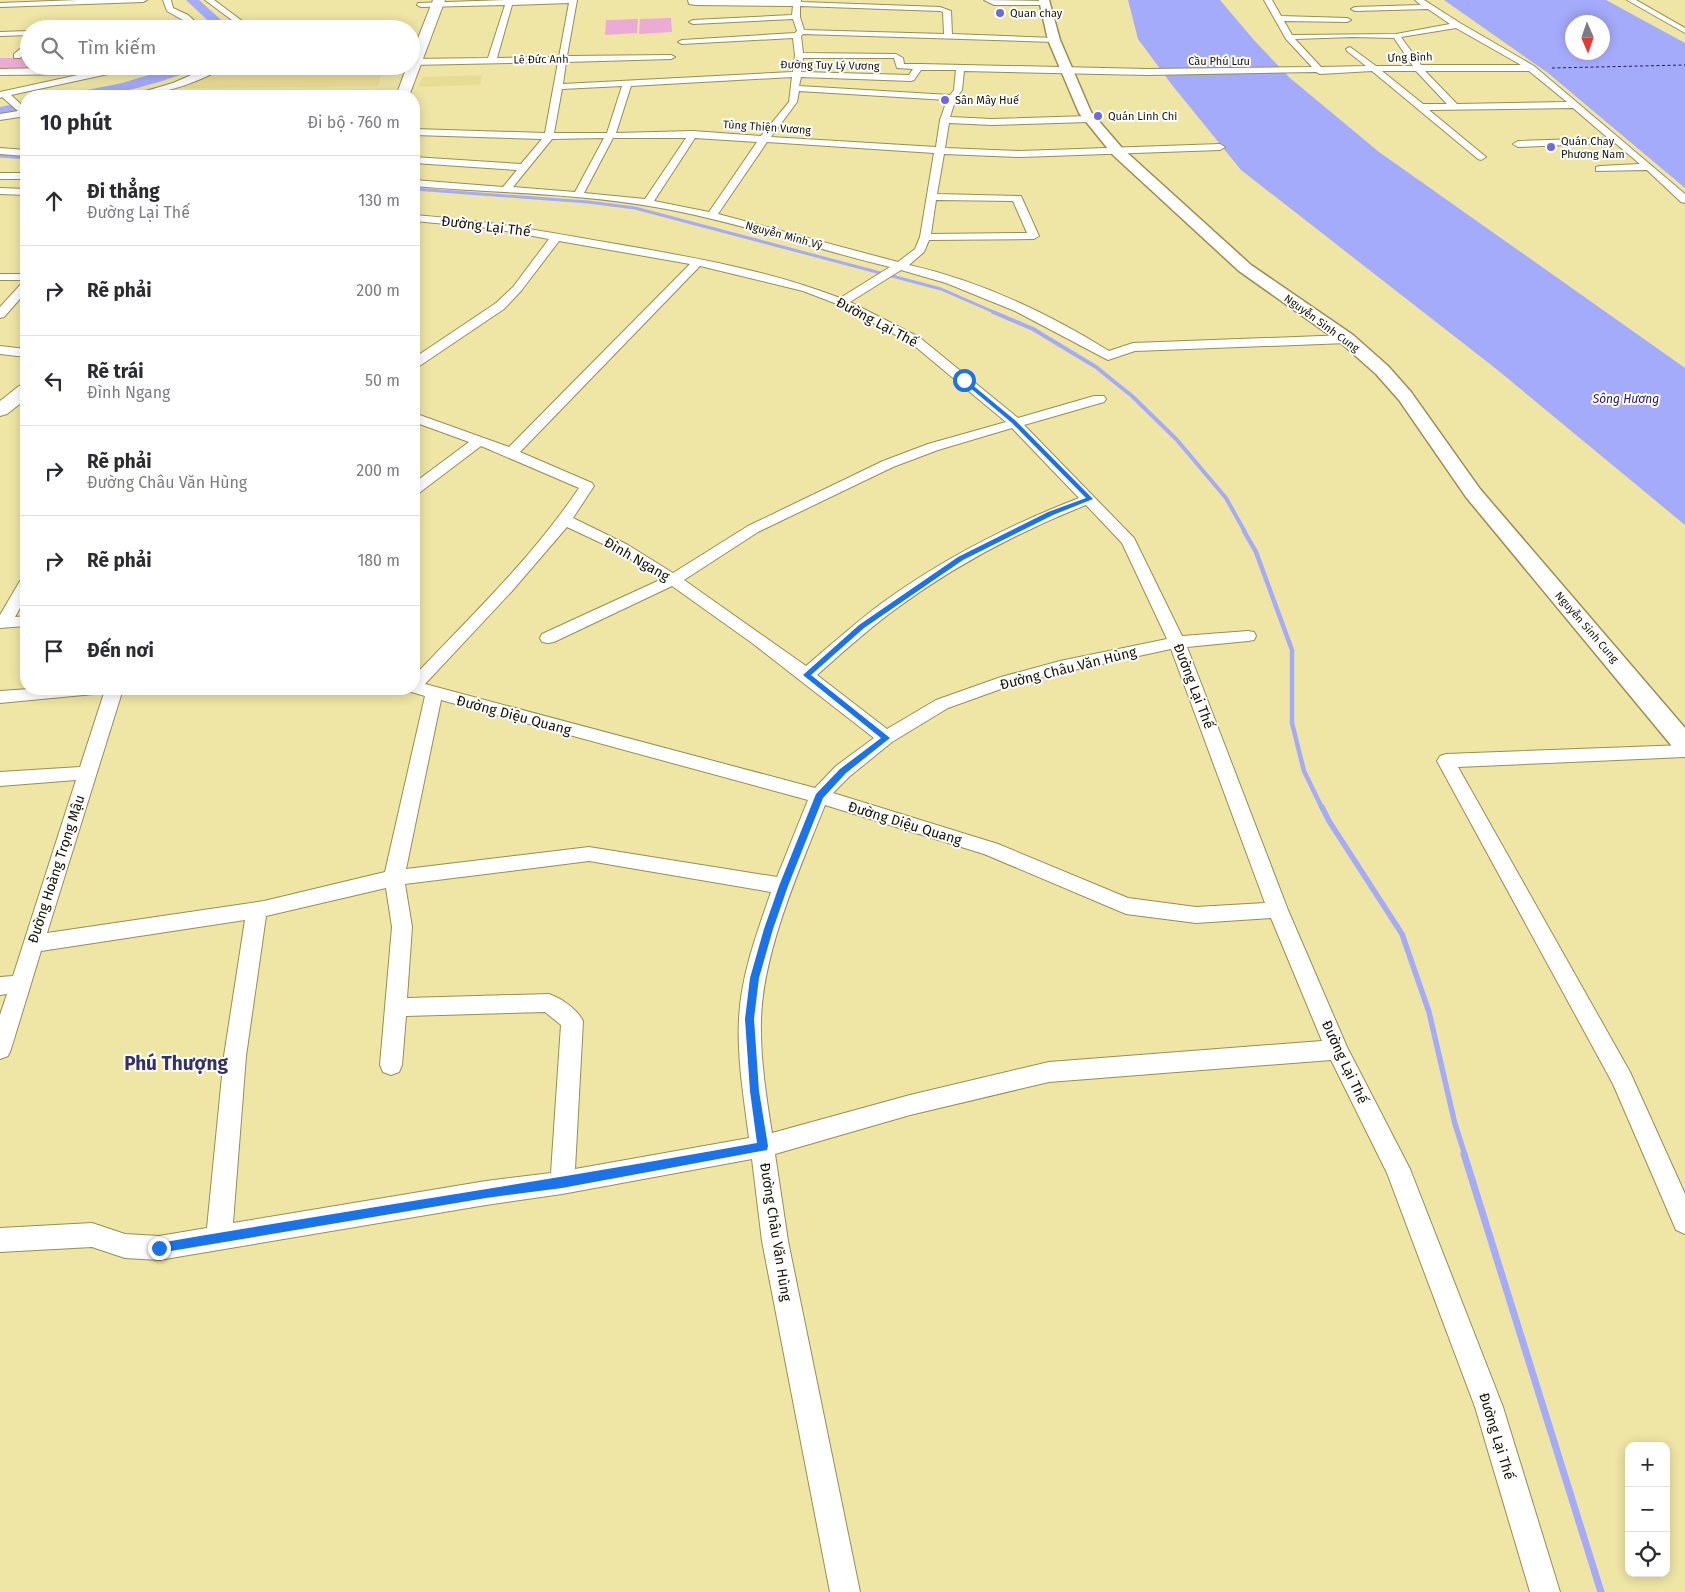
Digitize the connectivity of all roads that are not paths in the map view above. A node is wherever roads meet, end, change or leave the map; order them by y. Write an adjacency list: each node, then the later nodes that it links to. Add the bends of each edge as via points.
1 (143, 0): 11 (street, via 94,6)
2 (166, 0): 21 (street, via 170,9)
3 (209, 0): 22 (street)
4 (692, 0): 13 (street, via 693,3)
5 (988, 0): 14 (street)
6 (1268, 0): 19 (street)
7 (1419, 0): 16 (street)
8 (1631, 0): 26 (street)
9 (509, 1): 10 (street); 12 (street); 43 (street)
10 (573, 1): 42 (street)
11 (1, 2)
12 (438, 2): 15 (street); 35 (main road)
13 (797, 2): 18 (street); 20 (street)
14 (1044, 2): 33 (main road, Nguyễn Sinh Cung)
15 (420, 6)
16 (1430, 7): 17 (street); 25 (street)
17 (1356, 9)
18 (796, 17): 24 (street); 28 (street)
19 (1277, 18): 23 (street); 32 (street)
20 (865, 19): 28 (street); 30 (street); 30 (street, via 945,10)
21 (189, 20)
22 (237, 20)
23 (1347, 20)
24 (693, 22)
25 (1457, 25): 31 (street); 48 (street)
26 (1685, 31)
27 (20, 33): 29 (street)
28 (799, 33): 34 (street); 38 (street)
29 (0, 34)
30 (948, 36): 33 (street)
31 (1396, 36): 32 (street); 47 (street)
32 (1289, 37): 53 (street)
33 (1054, 40): 51 (main road, Nguyễn Sinh Cung)
34 (682, 42)
35 (420, 47)
36 (1350, 49): 49 (street)
37 (20, 51): 39 (street)
38 (799, 55): 45 (street, via 896,56 900,66); 55 (street)
39 (12, 56): 40 (street)
40 (20, 56)
41 (671, 57): 42 (street, Lê Đức Anh)
42 (563, 58): 43 (street, Lê Đức Anh); 60 (street)
43 (492, 60): 44 (street, Lê Đức Anh)
44 (420, 62)
45 (920, 67): 46 (street, Đường Tuy Lý Vương); 55 (street, Đường Tuy Lý Vương, via 911,78)
46 (960, 68): 51 (street, Đường Tuy Lý Vương); 67 (street, via 958,90)
47 (1419, 68): 48 (street, Ưng Bình); 49 (street, Ưng Bình); 68 (street)
48 (1530, 68): 69 (street)
49 (1374, 70): 53 (street, Ưng Bình); 70 (street)
50 (20, 71): 54 (street)
51 (1067, 71): 52 (street, Cầu Phú Lưu); 74 (main road, Nguyễn Sinh Cung)
52 (1290, 71): 53 (street, Ưng Bình)
53 (1320, 71)
54 (0, 72)
55 (796, 74): 59 (street, Đường Tuy Lý Vương); 61 (street)
56 (93, 75): 62 (street)
57 (199, 75): 63 (street)
58 (409, 75): 64 (main road)
59 (627, 84): 60 (street, Đường Tuy Lý Vương); 77 (street)
60 (558, 87): 79 (street)
61 (795, 88): 67 (street); 80 (street, via 793,102)
62 (30, 90)
63 (156, 90)
64 (404, 90)
65 (20, 92): 66 (street)
66 (4, 96): 71 (street)
67 (952, 98): 75 (street)
68 (1453, 105): 69 (street); 70 (street)
69 (1575, 105): 81 (street)
70 (1420, 107): 88 (street)
71 (20, 109)
72 (20, 113): 73 (street)
73 (0, 117)
74 (1089, 119): 75 (street); 86 (main road, Nguyễn Sinh Cung)
75 (945, 120): 84 (street)
76 (420, 132): 79 (street, Tùng Thiện Vương)
77 (611, 134): 78 (street, Tùng Thiện Vương); 79 (street, Tùng Thiện Vương); 101 (street)
78 (693, 134): 80 (street, Tùng Thiện Vương); 104 (street)
79 (549, 136): 90 (street)
80 (764, 139): 84 (street, Tùng Thiện Vương); 105 (street)
81 (1617, 140): 82 (street); 91 (street)
82 (1518, 144)
83 (1220, 147): 86 (street, Tùng Thiện Vương)
84 (941, 151): 86 (street, Tùng Thiện Vương, via 1022,154); 102 (street)
85 (0, 152): 87 (street)
86 (1118, 152): 119 (main road, Nguyễn Sinh Cung, via 1245,268)
87 (20, 153)
88 (1481, 157)
89 (420, 160): 90 (street)
90 (523, 167): 98 (street)
91 (1649, 167): 92 (street); 103 (street)
92 (1600, 169)
93 (0, 176): 94 (street)
94 (12, 176): 95 (street); 97 (street)
95 (20, 176)
96 (420, 183): 98 (street, Nguyễn Minh Vỹ)
97 (0, 186)
98 (506, 189): 101 (street, Nguyễn Minh Vỹ)
99 (0, 191): 100 (street)
100 (20, 192)
101 (578, 195): 104 (street, Nguyễn Minh Vỹ)
102 (932, 198): 108 (street); 108 (street, via 1017,198 1034,236)
103 (1685, 200)
104 (648, 202): 105 (street, Nguyễn Minh Vỹ)
105 (712, 216): 110 (street, Nguyễn Minh Vỹ)
106 (420, 219): 107 (street, Đường Lại Thế)
107 (557, 236): 109 (street, Đường Lại Thế); 123 (street, via 500,306)
108 (924, 237): 110 (street, via 920,250)
109 (698, 262): 115 (street, Đường Lại Thế, via 807,289); 132 (street)
110 (896, 268): 113 (street); 120 (street, Nguyễn Minh Vỹ, via 926,272 994,296 1052,322 1108,356)
111 (0, 277): 112 (street)
112 (20, 277)
113 (882, 278): 115 (street)
114 (20, 291): 116 (street)
115 (841, 302): 129 (street, Đường Lại Thế, via 915,340)
116 (5, 305): 117 (street); 118 (street)
117 (20, 306)
118 (0, 314)
119 (1347, 339): 120 (street); 151 (main road, Nguyễn Sinh Cung, via 1382,370 1404,396 1473,493)
120 (1133, 347)
121 (0, 350): 122 (street)
122 (20, 352)
123 (420, 360)
124 (20, 395): 126 (main road)
125 (1099, 399): 129 (street)
126 (0, 410)
127 (20, 411): 130 (main road)
128 (420, 419): 131 (street)
129 (1014, 422): 134 (street, Đường Lại Thế); 136 (street, via 933,447 851,481 754,530)
130 (0, 426)
131 (479, 440): 132 (street); 133 (street)
132 (511, 453): 135 (street, via 587,486)
133 (420, 485)
134 (1090, 499): 142 (street, Đường Lại Thế, via 1129,540); 143 (street, via 1050,514 961,558 862,627)
135 (565, 520): 136 (street, Đình Ngang, via 622,547); 144 (street)
136 (673, 580): 141 (street); 143 (street, Đình Ngang)
137 (20, 594): 139 (street)
138 (20, 621): 139 (street)
139 (2, 622)
140 (1248, 636): 142 (street, Đường Châu Văn Hùng)
141 (548, 638)
142 (1177, 642): 150 (street, Đường Châu Văn Hùng, via 1007,682 942,704); 159 (street, Đường Lại Thế)
143 (806, 675): 150 (street, Đình Ngang)
144 (420, 681)
145 (420, 689): 146 (street, Đường Diệu Quang)
146 (434, 693): 155 (street, Đường Diệu Quang); 156 (street)
147 (33, 695): 149 (street)
148 (112, 695): 153 (street, Đường Hoàng Trọng Mậu)
149 (0, 698)
150 (886, 738): 155 (street, Đường Châu Văn Hùng, via 843,771)
151 (1685, 745)
152 (1685, 750): 168 (street, via 1446,761 1622,1079)
153 (88, 773): 154 (street); 160 (street, Đường Hoàng Trọng Mậu)
154 (0, 779)
155 (819, 796): 157 (street, Đường Châu Văn Hùng); 159 (street, Đường Diệu Quang, via 991,849 1126,906 1196,915)
156 (394, 878): 157 (street, via 589,854); 158 (street); 162 (street, via 402,927)
157 (783, 886): 166 (street, Đường Châu Văn Hùng, via 755,978 750,1019 754,1091)
158 (257, 910): 160 (street); 169 (street, via 235,1056)
159 (1278, 910): 164 (street, Đường Lại Thế)
160 (32, 944): 161 (street, Đường Hoàng Trọng Mậu)
161 (10, 985): 163 (street, Đường Hoàng Trọng Mậu)
162 (396, 1007): 165 (street); 167 (street, via 549,1003 572,1021)
163 (0, 1049)
164 (1337, 1050): 166 (street, via 1049,1072 910,1105); 172 (street, Đường Lại Thế, via 1398,1169 1489,1407)
165 (391, 1065)
166 (763, 1146): 167 (street); 171 (street, Đường Châu Văn Hùng, via 777,1251)
167 (562, 1183): 169 (street)
168 (1685, 1222)
169 (219, 1236): 170 (street, via 159,1248 125,1246 92,1235)
170 (0, 1240)
171 (846, 1592)
172 (1545, 1592)

